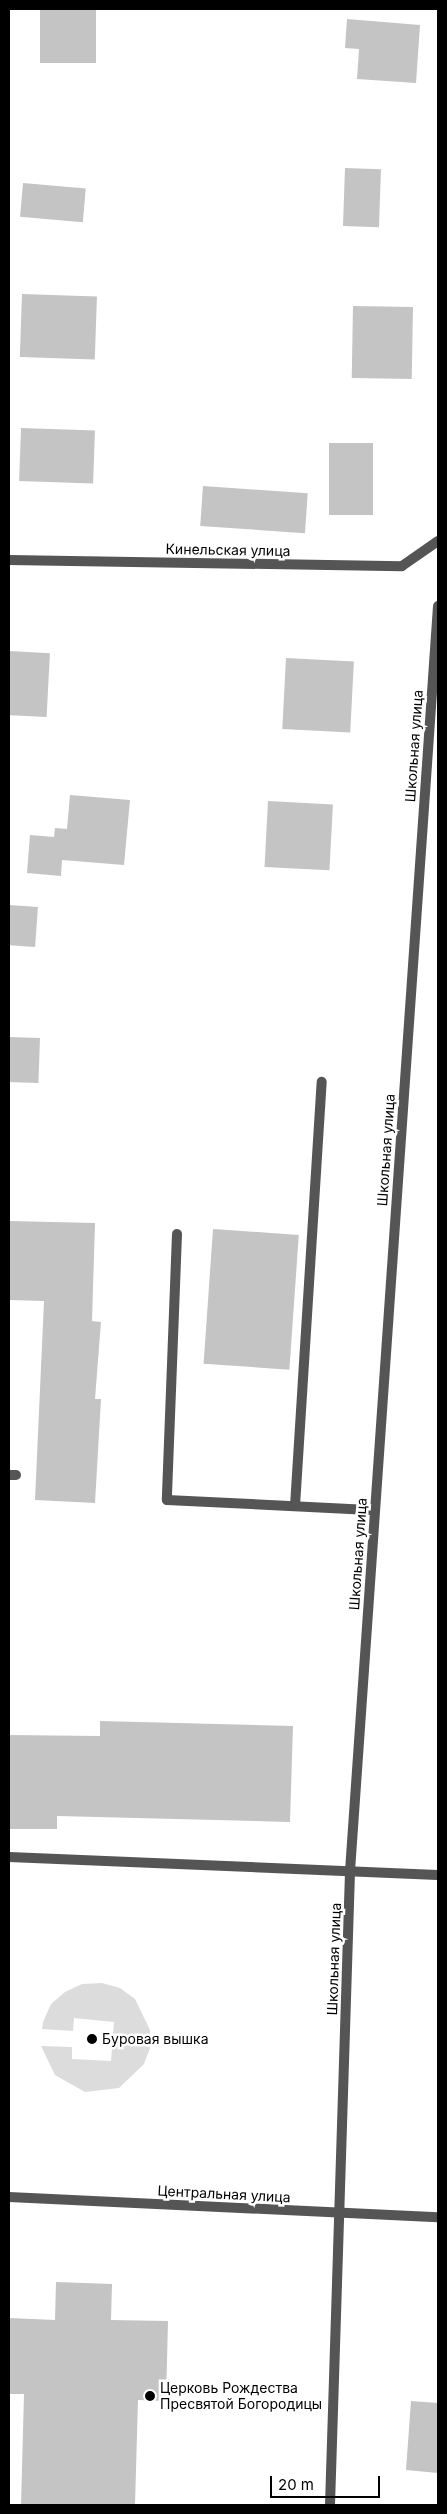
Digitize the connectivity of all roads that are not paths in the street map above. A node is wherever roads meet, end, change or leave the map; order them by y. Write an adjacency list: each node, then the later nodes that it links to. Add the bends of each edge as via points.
1 (438, 541): 2 (street, Кинельская улица, via 402,566)
2 (9, 560)
3 (438, 606): 4 (street, Школьная улица)
4 (433, 741): 8 (street, Школьная улица)
5 (322, 1082): 7 (street)
6 (177, 1234): 7 (street, via 166,1500)
7 (295, 1506): 8 (street)
8 (375, 1510): 10 (street, Школьная улица)
9 (9, 1856): 10 (street)
10 (350, 1871): 11 (street); 13 (street, Школьная улица)
11 (438, 1875)
12 (9, 2197): 13 (street, Центральная улица)
13 (340, 2213): 14 (street, Центральная улица); 15 (street, Школьная улица)
14 (438, 2217)
15 (330, 2505)

